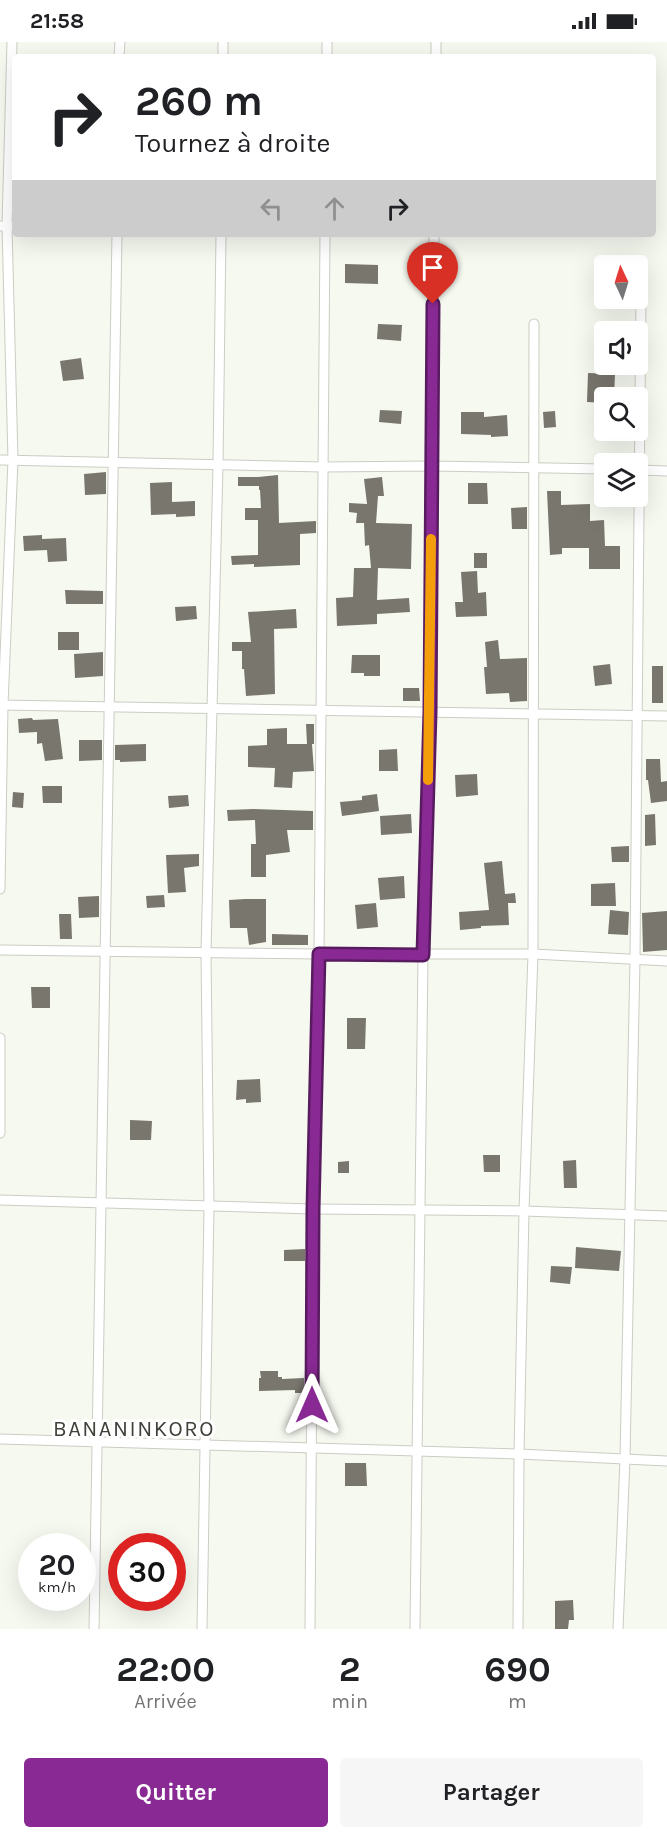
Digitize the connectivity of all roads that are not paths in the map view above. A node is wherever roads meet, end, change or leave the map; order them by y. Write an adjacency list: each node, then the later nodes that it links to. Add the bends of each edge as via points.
1 (12, 42): 2 (street)
2 (7, 226): 11 (street)
3 (117, 237): 12 (street)
4 (221, 237): 13 (street)
5 (325, 237): 15 (street)
6 (434, 237): 14 (street)
7 (641, 309): 9 (street)
8 (534, 324): 16 (street)
9 (639, 453)
10 (0, 460): 11 (street)
11 (13, 460): 12 (street); 21 (street)
12 (114, 463): 13 (street); 22 (street)
13 (218, 465): 15 (street); 23 (street)
14 (431, 466): 15 (street); 16 (street); 25 (street)
15 (322, 467): 24 (street)
16 (534, 468): 17 (street); 26 (street)
17 (594, 470)
18 (648, 470): 19 (street)
19 (667, 471)
20 (639, 507): 27 (street)
21 (1, 705): 22 (street); 29 (street)
22 (109, 707): 23 (street); 31 (street)
23 (210, 709): 24 (street); 32 (street)
24 (321, 710): 25 (street); 33 (street)
25 (430, 712): 26 (street); 35 (street)
26 (533, 713): 27 (street); 34 (street)
27 (638, 715): 28 (street); 36 (street)
28 (667, 716)
29 (0, 889)
30 (0, 950): 31 (street)
31 (105, 951): 32 (street); 41 (street)
32 (206, 953): 33 (street); 42 (street)
33 (319, 954): 35 (street); 43 (street)
34 (533, 954): 35 (street); 36 (street); 45 (street)
35 (423, 955): 44 (street)
36 (634, 959): 37 (street); 46 (street)
37 (667, 961)
38 (0, 1038): 39 (street)
39 (0, 1133)
40 (0, 1200): 41 (street)
41 (101, 1203): 42 (street); 49 (street)
42 (209, 1206): 43 (street); 50 (street)
43 (313, 1209): 44 (street); 51 (street)
44 (421, 1210): 45 (street); 52 (street)
45 (524, 1211): 46 (street); 53 (street)
46 (628, 1215): 47 (street); 54 (street)
47 (667, 1216)
48 (0, 1439): 49 (street)
49 (96, 1442): 50 (street); 56 (street)
50 (204, 1445): 51 (street); 57 (street)
51 (312, 1449): 52 (street); 58 (street)
52 (417, 1452): 53 (street); 59 (street)
53 (519, 1454): 54 (street); 60 (street)
54 (625, 1459): 55 (street); 61 (street)
55 (667, 1461)
56 (94, 1629)
57 (202, 1629)
58 (310, 1629)
59 (415, 1629)
60 (518, 1629)
61 (618, 1629)

